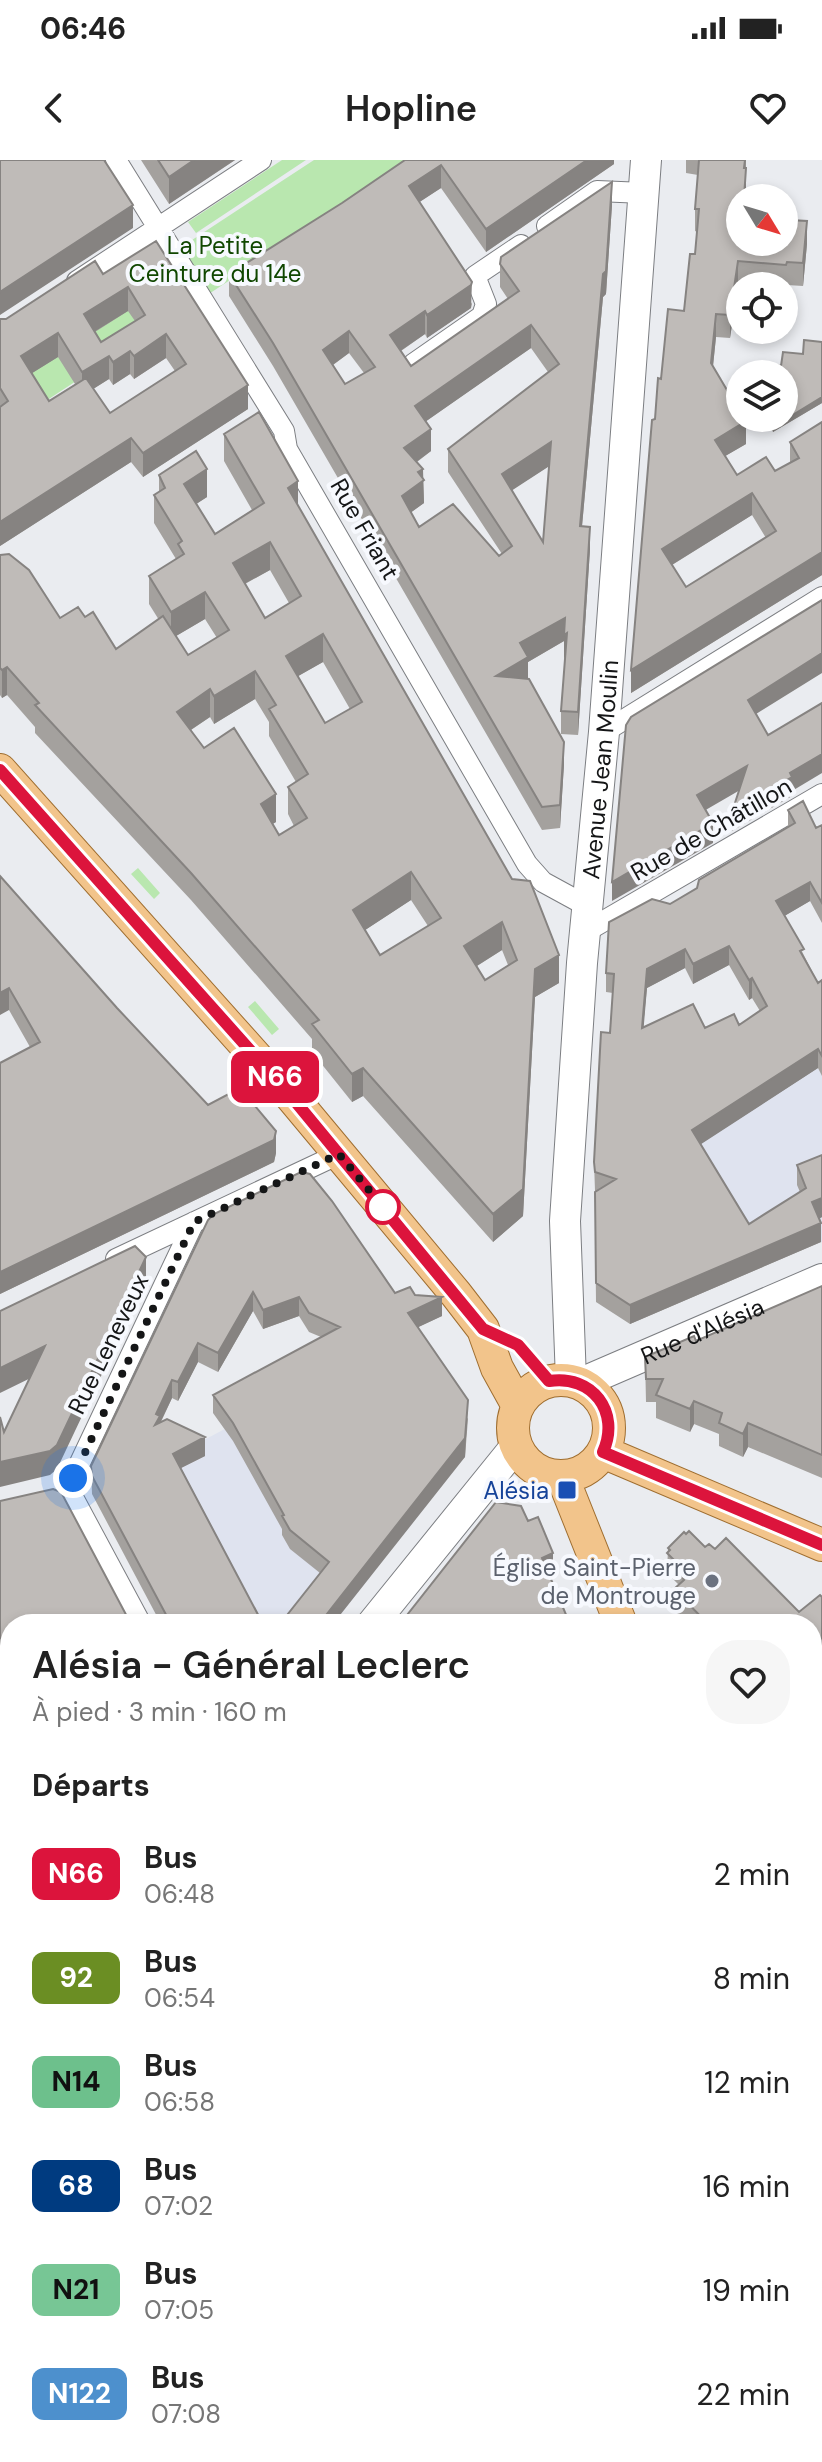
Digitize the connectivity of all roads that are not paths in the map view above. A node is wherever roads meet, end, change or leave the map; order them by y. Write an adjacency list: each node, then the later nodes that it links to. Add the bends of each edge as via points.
1 (116, 160): 5 (street, Rue Friant)
2 (261, 160): 5 (street)
3 (646, 160): 4 (main road, Avenue Jean Moulin)
4 (644, 193): 7 (street, via 597,191 475,276 486,304 482,316); 9 (main road, Avenue Jean Moulin)
5 (162, 225): 6 (street); 12 (street, Rue Friant, via 527,864)
6 (65, 289)
7 (413, 364)
8 (822, 597): 9 (street)
9 (604, 732): 12 (main road, Avenue Jean Moulin)
10 (0, 770): 13 (main road)
11 (822, 794): 12 (street, Rue de Châtillon)
12 (586, 919): 17 (main road, Avenue Jean Moulin, via 565,1221)
13 (339, 1154): 14 (street); 18 (main road, via 483,1329)
14 (194, 1222): 15 (street); 23 (street, Rue Leneveux, via 61,1490)
15 (94, 1269)
16 (822, 1279): 17 (main road, Rue d'Alésia)
17 (576, 1382): 18 (main road, via 549,1381 535,1387); 20 (main road, via 597,1395 607,1413 609,1433)
18 (518, 1406): 19 (main road)
19 (516, 1446): 21 (main road, via 538,1471); 24 (main road)
20 (603, 1452): 21 (main road, via 582,1472); 22 (main road)
21 (562, 1476): 25 (main road)
22 (822, 1545)
23 (135, 1614)
24 (380, 1614)
25 (617, 1614)

